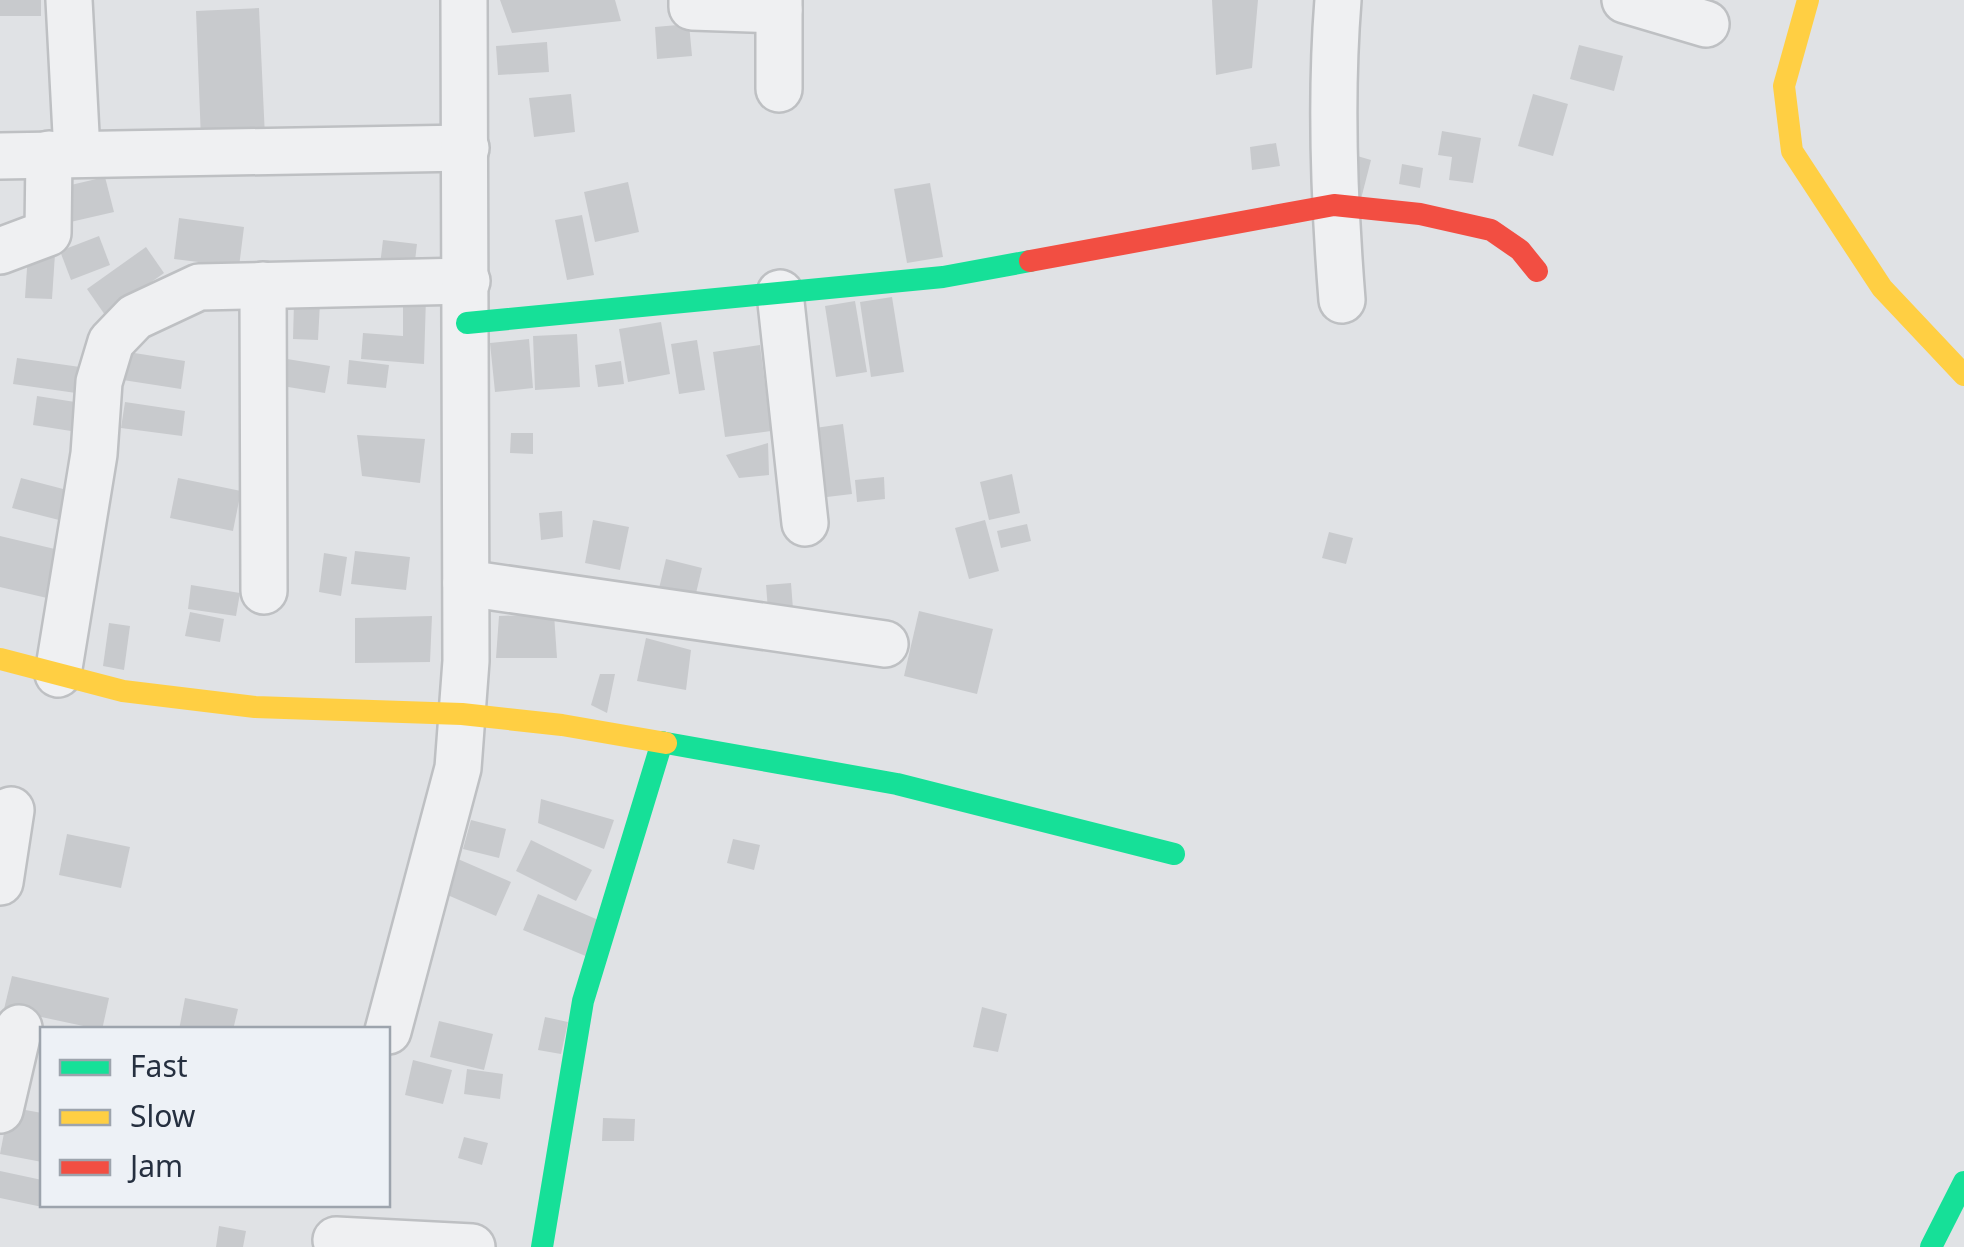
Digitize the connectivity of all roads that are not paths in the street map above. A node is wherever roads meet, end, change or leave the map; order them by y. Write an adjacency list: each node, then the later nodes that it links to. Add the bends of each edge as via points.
1 (69, 0): 11 (street)
2 (464, 0): 10 (street)
3 (692, 0): 7 (street, via 692,7)
4 (1338, 0): 13 (street)
5 (1625, 0): 8 (street)
6 (1808, 0): 20 (street, via 1784,86 1792,150 1882,288)
7 (779, 5): 9 (street)
8 (1706, 24)
9 (779, 89)
10 (466, 148): 11 (street); 19 (street)
11 (63, 154): 12 (street); 14 (street, via 48,234)
12 (0, 156)
13 (1334, 205): 15 (street, via 1474,225 1508,240); 17 (street, via 942,277); 18 (street)
14 (0, 251)
15 (1537, 271)
16 (263, 285): 19 (street); 23 (street); 26 (street, via 199,287 136,317 111,342 99,382 94,454)
17 (780, 293): 19 (street); 21 (street)
18 (1342, 300)
19 (467, 302): 22 (street)
20 (1964, 375)
21 (805, 522)
22 (466, 583): 24 (street); 27 (street)
23 (264, 591)
24 (885, 644)
25 (0, 658): 26 (street)
26 (58, 674): 27 (street, via 123,691 255,707)
27 (462, 714): 28 (street); 33 (street, via 458,768)
28 (662, 742): 30 (street, via 897,784); 38 (street, via 582,1001)
29 (11, 810): 31 (street)
30 (1174, 854)
31 (0, 882)
32 (21, 1027): 34 (street)
33 (389, 1027)
34 (0, 1110)
35 (1964, 1182): 39 (street)
36 (338, 1230): 37 (street)
37 (472, 1247)
38 (542, 1247)
39 (1931, 1247)

